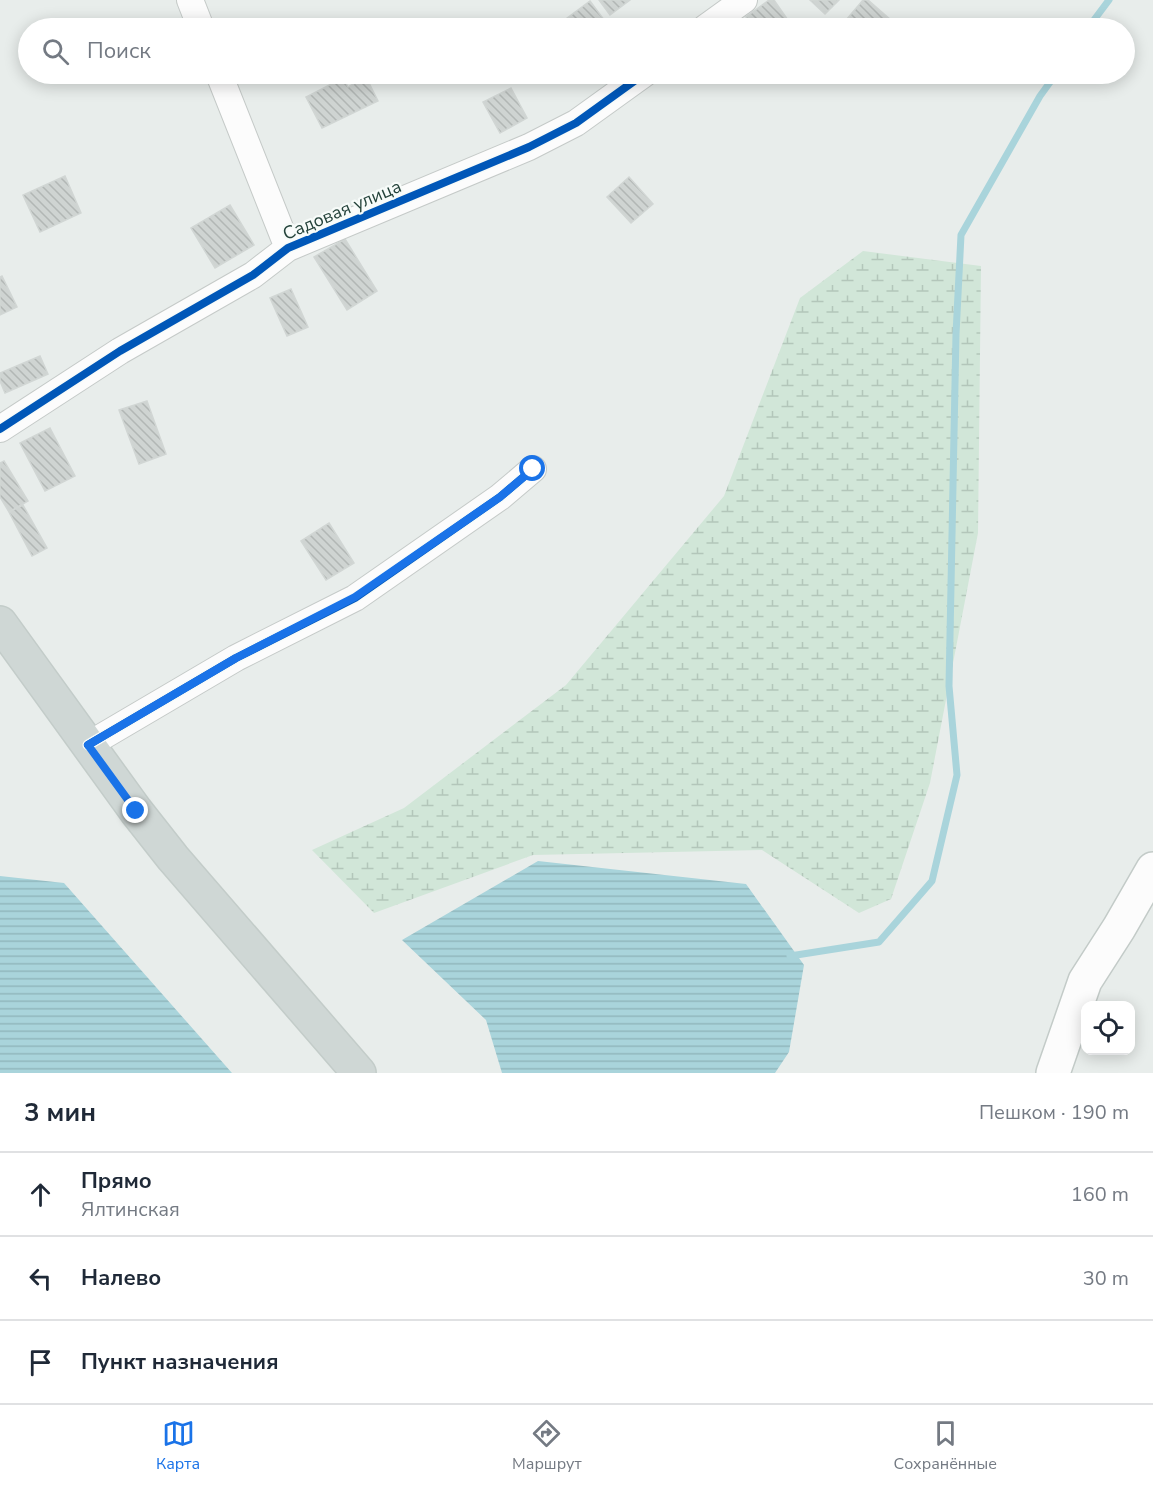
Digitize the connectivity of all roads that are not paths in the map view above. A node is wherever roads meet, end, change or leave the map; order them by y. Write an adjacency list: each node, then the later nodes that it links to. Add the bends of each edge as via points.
1 (190, 0): 3 (street)
2 (744, 0): 4 (street)
3 (197, 18)
4 (719, 18)
5 (223, 84): 7 (street)
6 (630, 84): 7 (street, Садовая улица, via 576,123 529,147)
7 (288, 248): 8 (street, Садовая улица, via 253,275 120,351)
8 (0, 429)
9 (533, 469): 11 (street, via 500,497 355,597 236,658)
10 (1, 626): 11 (main road)
11 (88, 745): 13 (main road, via 173,858)
12 (1153, 869): 14 (main road, via 1085,981)
13 (359, 1073)
14 (1053, 1073)

